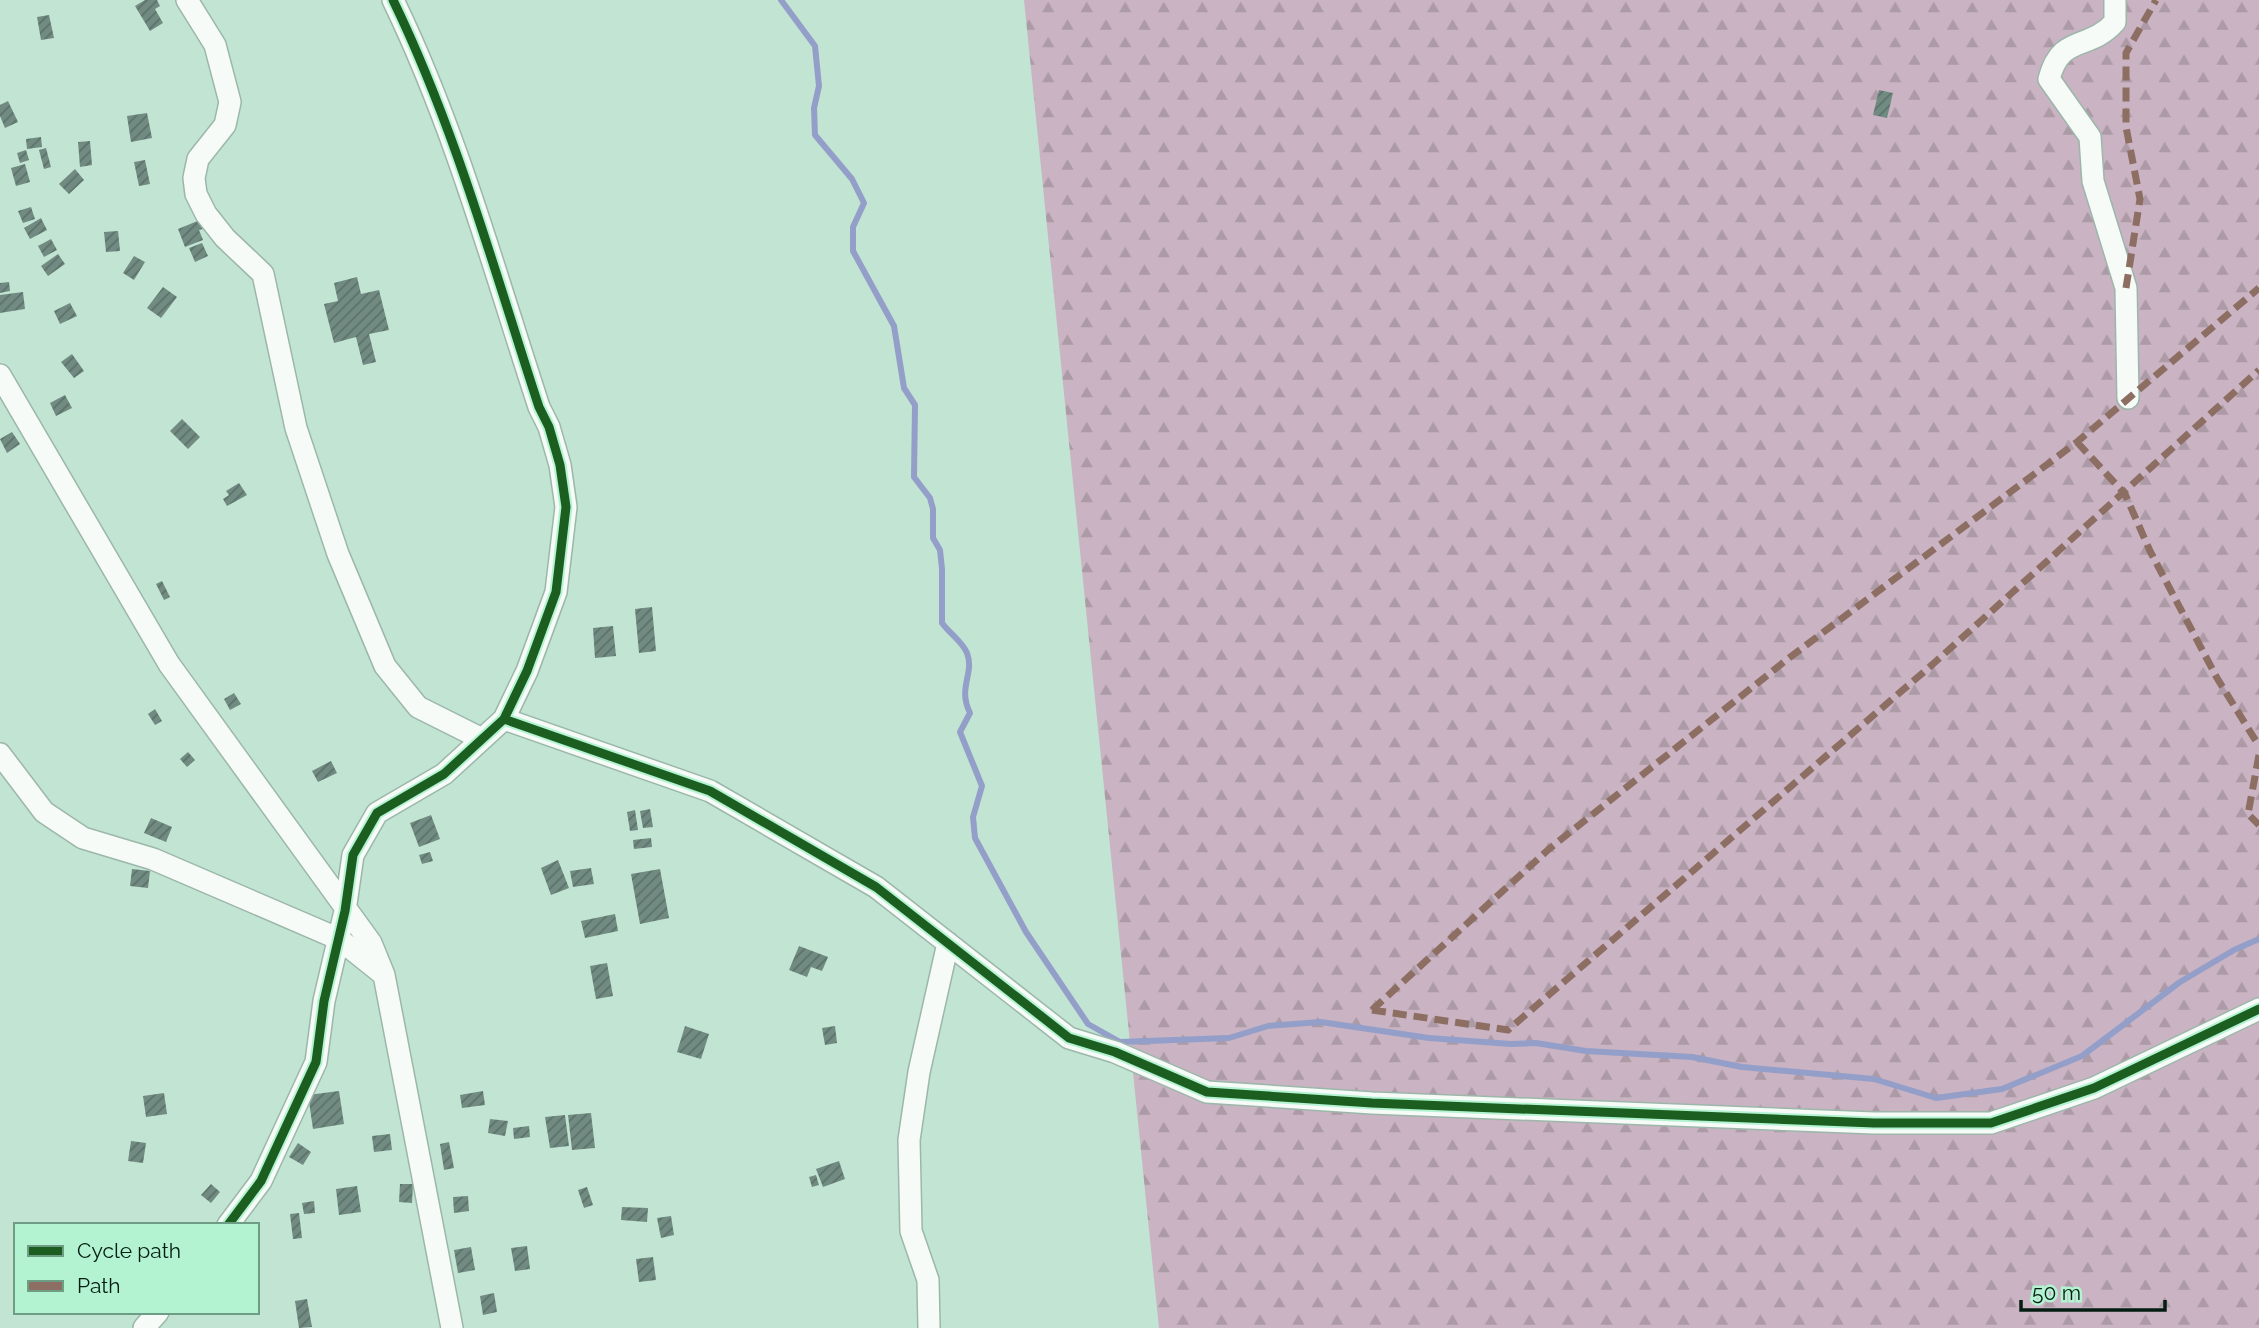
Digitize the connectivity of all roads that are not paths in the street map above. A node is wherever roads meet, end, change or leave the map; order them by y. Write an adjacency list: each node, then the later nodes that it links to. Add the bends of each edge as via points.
1 (187, 0): 7 (street, via 215,45 230,102 225,125 198,159 197,194 225,238 263,274 296,428 338,554 385,666 418,707)
2 (393, 0): 6 (street, via 447,128 560,465 566,507 556,592)
3 (2115, 0): 5 (street, via 2115,22 2102,36 2070,46 2054,58 2049,79 2090,137 2093,181 2126,288)
4 (0, 375): 9 (street, via 169,664)
5 (2128, 398)
6 (504, 719): 7 (street); 11 (street, via 710,791 876,887)
7 (482, 739): 9 (street, via 444,774 377,813 353,855)
8 (0, 754): 10 (street, via 44,812 83,838 153,859)
9 (345, 911): 10 (street); 12 (street, via 371,943)
10 (339, 939): 12 (street); 14 (street, via 316,1062 261,1181)
11 (948, 943): 13 (street, via 1069,1038 1115,1052 1206,1093 1372,1103 1874,1123 1991,1123 2094,1088); 18 (street, via 909,1140 911,1231 928,1280)
12 (384, 975): 17 (street)
13 (2259, 1009)
14 (230, 1223)
15 (156, 1314): 16 (street)
16 (144, 1328)
17 (452, 1328)
18 (929, 1328)

